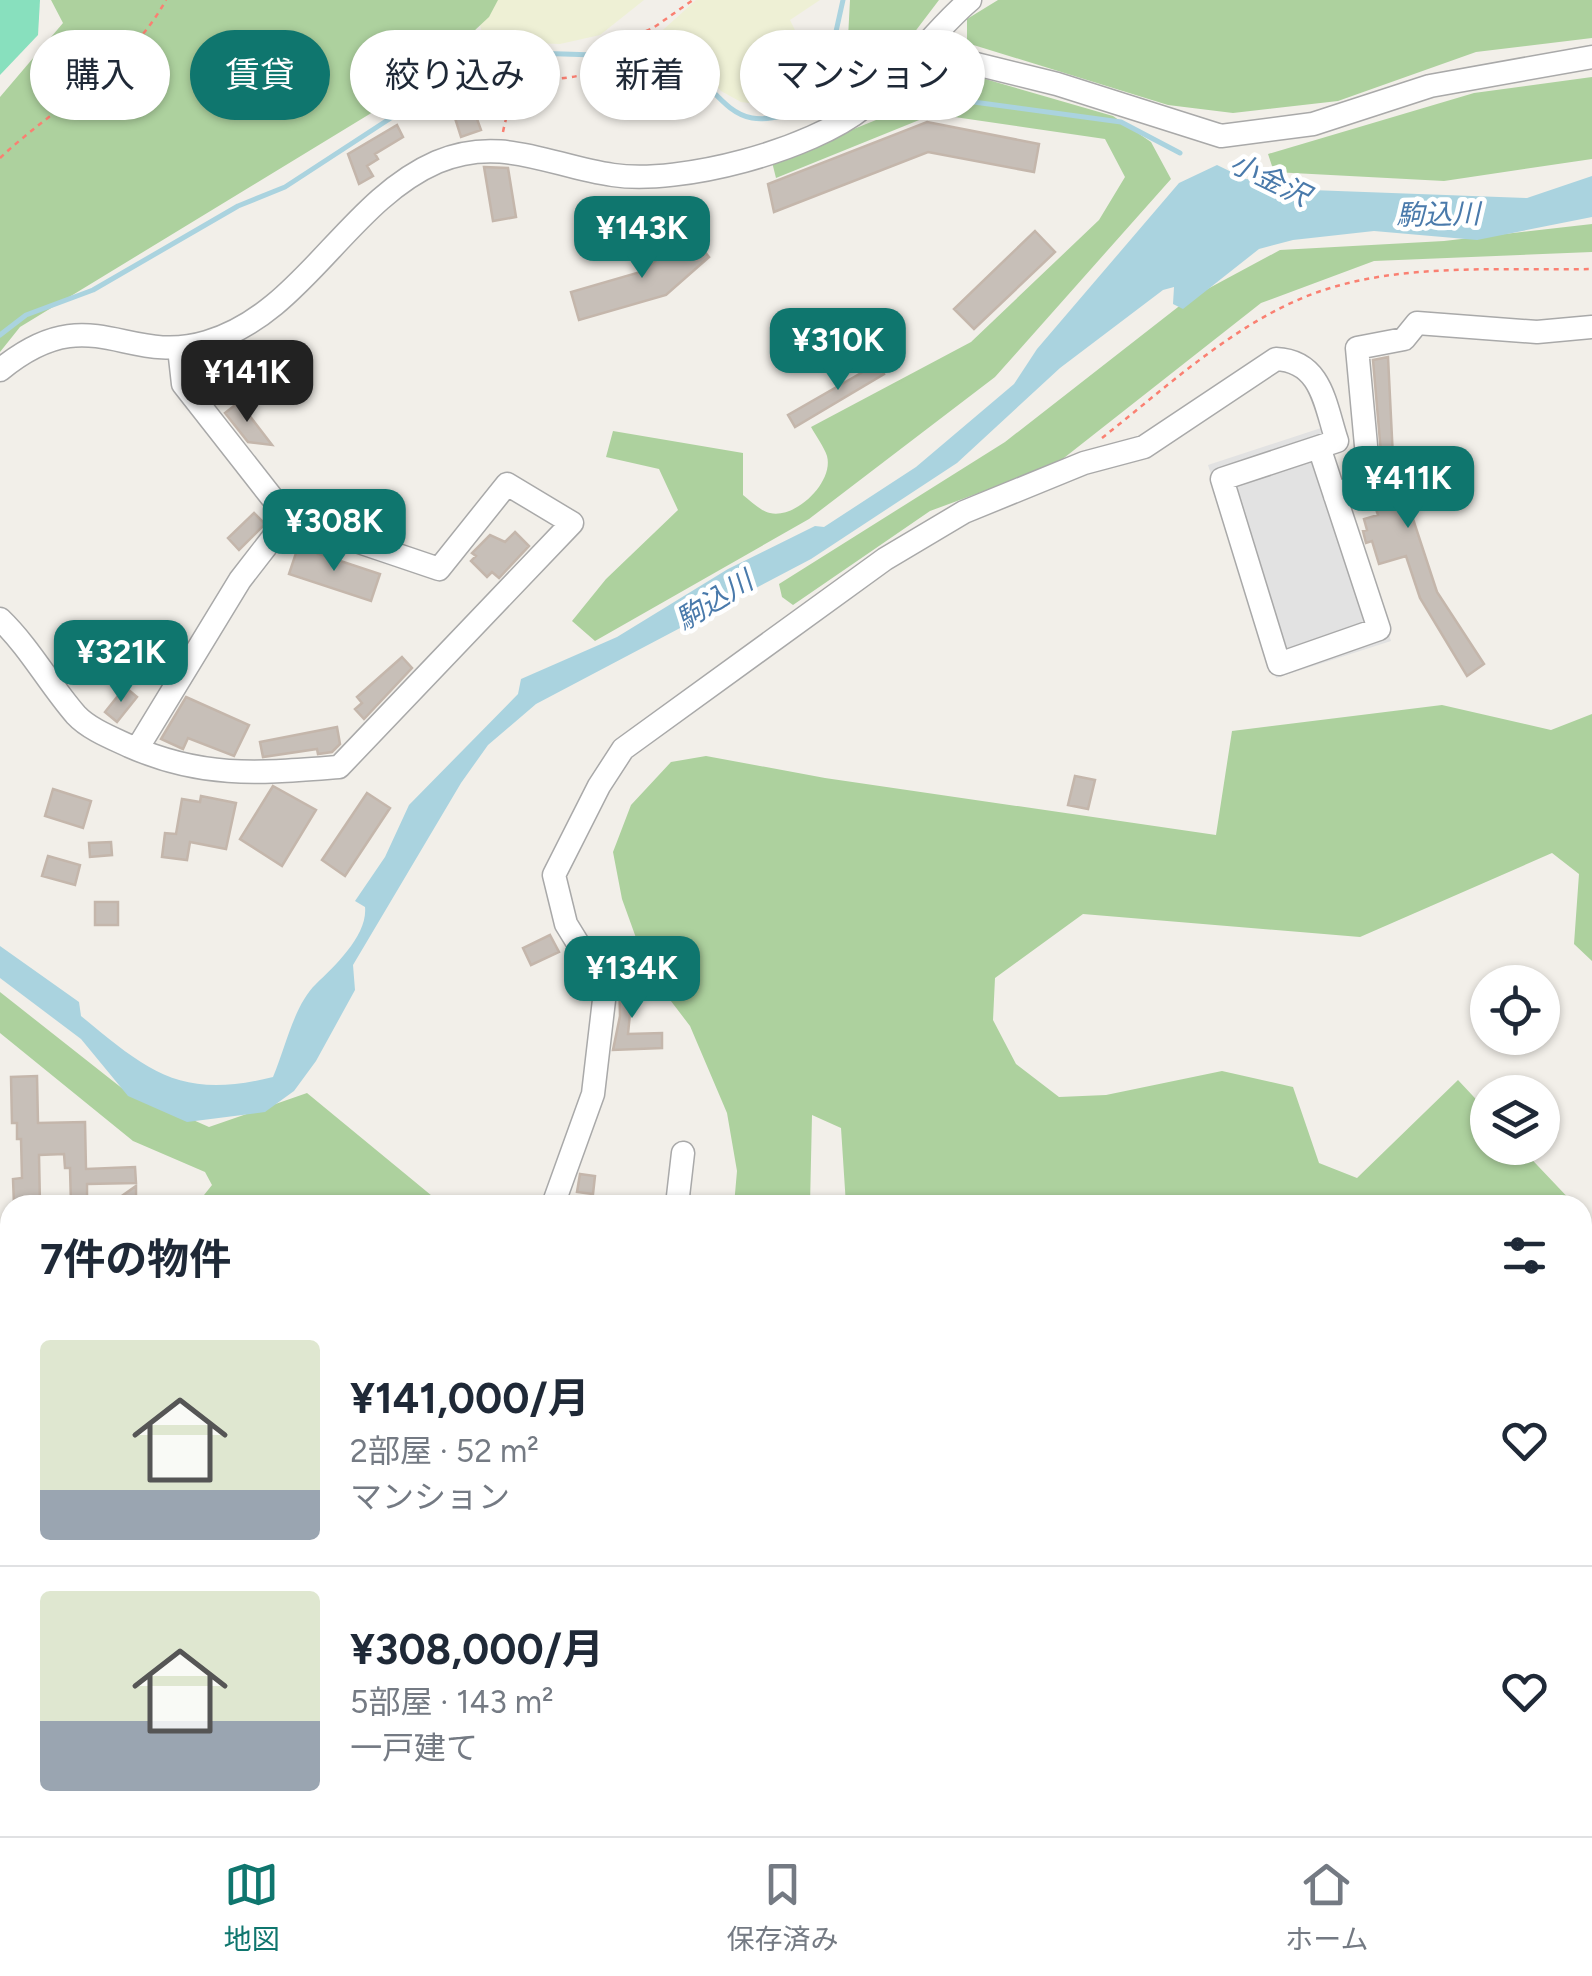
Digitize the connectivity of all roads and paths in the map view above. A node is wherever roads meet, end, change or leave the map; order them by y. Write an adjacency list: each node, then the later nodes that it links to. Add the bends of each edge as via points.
1 (166, 0): 9 (path, via 134,44)
2 (693, 0): 8 (path, via 614,45 590,74 543,77 515,94)
3 (970, 0): 4 (street)
4 (942, 30)
5 (1592, 57): 6 (street, via 1430,86 1313,124 1221,136)
6 (985, 66)
7 (844, 120): 8 (street, via 812,138 707,168 616,176)
8 (499, 148): 12 (street, via 468,150 402,181 264,312 229,334)
9 (0, 158)
10 (1592, 269): 15 (path, via 1429,273 1315,292 1173,382 1098,441)
11 (1592, 327): 16 (street, via 1537,332 1416,323 1404,340 1357,348 1369,478)
12 (179, 348): 13 (street, via 61,336 40,341); 17 (street, via 184,384)
13 (0, 370)
14 (1319, 447): 15 (street, via 1337,441 1318,378 1292,360 1276,360 1144,447); 16 (street); 16 (street, via 1222,479 1279,664 1379,629)
15 (1084, 463): 21 (street, via 964,512 885,559 623,749 554,875 566,924 598,976 604,1000 592,1094)
16 (1335, 496)
17 (288, 518): 19 (street, via 240,580); 19 (street, via 439,569 507,484 572,523 339,767 241,775 171,764)
18 (0, 619): 19 (street, via 79,718)
19 (137, 749)
20 (683, 1153): 22 (street)
21 (557, 1195)
22 (678, 1195)

